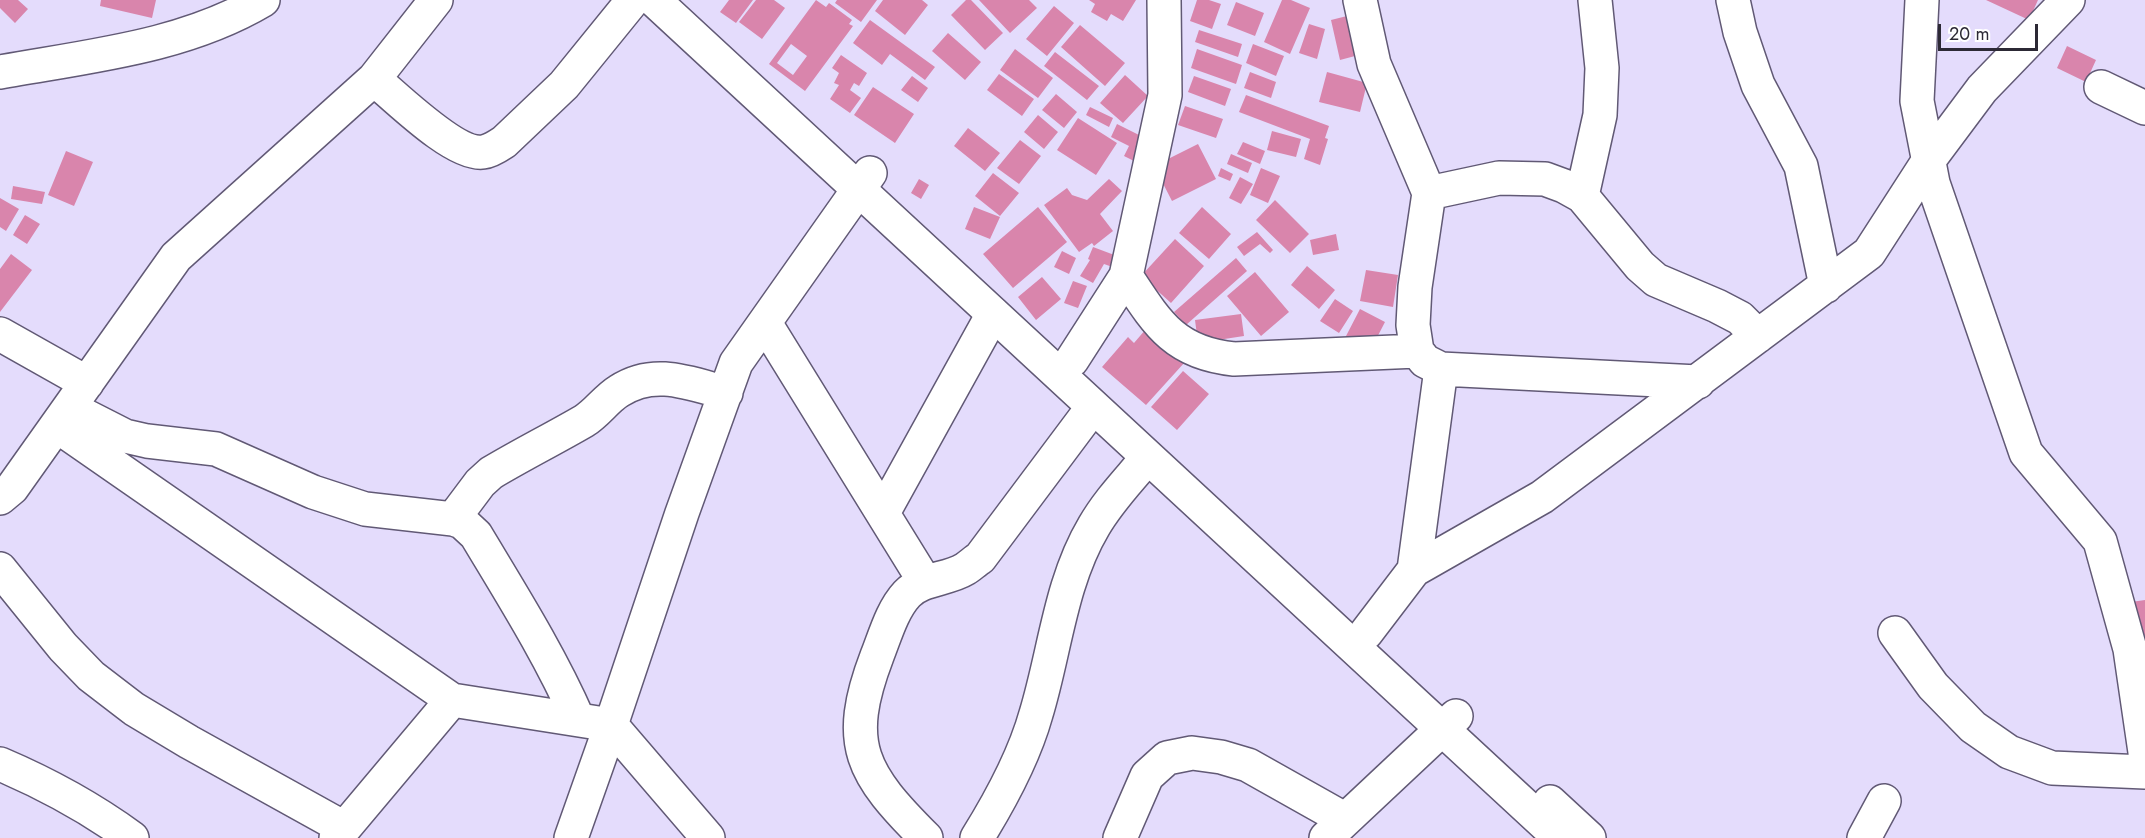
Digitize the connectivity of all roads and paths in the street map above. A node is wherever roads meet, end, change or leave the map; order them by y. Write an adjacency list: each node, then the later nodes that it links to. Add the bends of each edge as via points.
1 (436, 0): 13 (street)
2 (633, 0): 13 (street, via 564,85 496,148 483,153 446,140)
3 (654, 0): 17 (street)
4 (684, 0): 17 (street)
5 (1164, 0): 20 (street, via 1165,95)
6 (1359, 0): 18 (street, via 1374,64)
7 (1595, 0): 19 (street, via 1602,68 1600,116)
8 (1733, 0): 21 (street, via 1758,85 1801,166)
9 (1922, 0): 16 (street, via 1917,101)
10 (2068, 0): 16 (street, via 1982,89)
11 (245, 5): 12 (street, via 156,44)
12 (0, 72)
13 (374, 79): 30 (street, via 176,257)
14 (2101, 87): 15 (street)
15 (2145, 108)
16 (1929, 160): 21 (street, via 1869,253); 45 (street, via 1933,183 2026,453 2100,541 2130,649)
17 (864, 182): 22 (street); 23 (street); 26 (street)
18 (1428, 193): 19 (street, via 1499,178 1545,179); 27 (street, via 1413,325)
19 (1582, 196): 25 (street, via 1656,280 1740,318)
20 (1126, 276): 26 (street); 27 (street, via 1153,317 1175,338 1193,350 1218,357)
21 (1826, 286): 25 (street)
22 (993, 314): 31 (street); 34 (street)
23 (765, 322): 29 (street, via 736,363); 34 (street)
24 (0, 334): 30 (street)
25 (1758, 336): 28 (street)
26 (1072, 360): 39 (street)
27 (1429, 360): 28 (street); 37 (street)
28 (1698, 382): 37 (street, via 1542,497)
29 (726, 393): 35 (street, via 675,378 633,384 590,417 491,473); 44 (street)
30 (71, 406): 33 (street, via 12,488); 35 (street, via 126,436 216,448 313,492 364,509); 41 (street)
31 (1093, 407): 32 (street); 38 (street, via 980,558 965,569)
32 (1148, 458): 43 (street); 55 (street, via 1116,493 1093,527 1074,571 1036,716 1003,795)
33 (0, 498)
34 (883, 513): 38 (street)
35 (453, 519): 42 (street, via 476,535 544,648)
36 (0, 569): 50 (street, via 63,647 100,683 134,709)
37 (1414, 570): 39 (street)
38 (925, 582): 54 (street, via 907,594 890,622 866,683 860,738 866,762 878,782)
39 (1366, 633): 43 (street)
40 (1895, 633): 47 (street, via 1933,686 1973,728 2009,752 2052,768)
41 (452, 700): 42 (street); 50 (street)
42 (578, 719): 44 (street)
43 (1449, 722): 49 (street); 57 (street); 58 (street)
44 (611, 724): 52 (street); 53 (street)
45 (2145, 752)
46 (0, 764): 51 (street, via 40,781)
47 (2145, 772)
48 (1884, 801): 59 (street)
49 (1335, 829): 56 (street, via 1248,765 1192,753 1167,758 1147,776)
50 (340, 833)
51 (132, 838)
52 (571, 838)
53 (708, 838)
54 (926, 838)
55 (977, 838)
56 (1120, 838)
57 (1560, 838)
58 (1589, 838)
59 (1864, 838)

